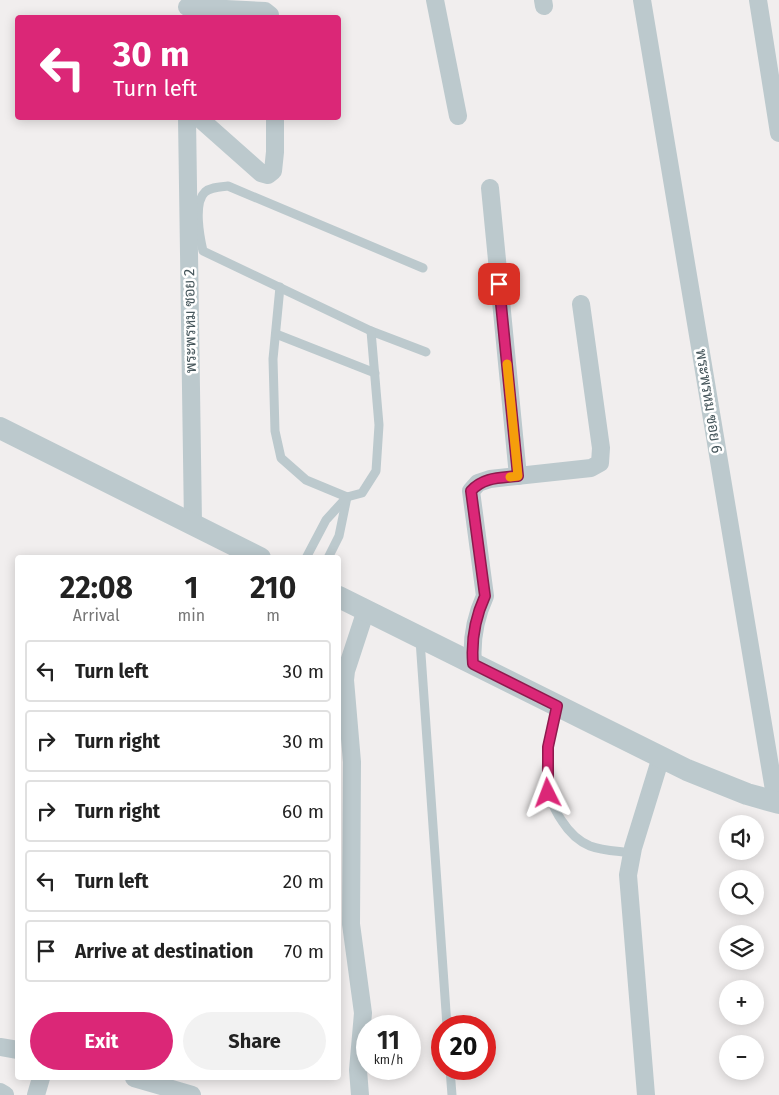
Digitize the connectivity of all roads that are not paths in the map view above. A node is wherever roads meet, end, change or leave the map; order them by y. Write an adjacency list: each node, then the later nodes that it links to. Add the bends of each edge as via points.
1 (435, 0): 6 (street)
2 (642, 0): 32 (street, พระพรหม ซอย 6)
3 (758, 0): 10 (street)
4 (187, 8): 5 (street, via 265,11)
5 (270, 15)
6 (458, 116)
7 (187, 120): 22 (street, พระพรหม ซอย 2)
8 (201, 120): 9 (street, via 261,173 268,175 273,172 276,152)
9 (275, 120)
10 (779, 133)
11 (490, 188): 20 (street)
12 (423, 268): 13 (lane, via 228,186 203,193 198,232 203,251)
13 (280, 288): 15 (lane); 16 (lane)
14 (581, 304): 20 (street, via 601,448 600,463 591,468)
15 (371, 331): 17 (lane); 18 (lane)
16 (276, 334): 18 (lane); 21 (lane, via 273,359 275,431 281,458 306,480)
17 (426, 352)
18 (375, 373): 21 (lane, via 379,425 376,471 362,493)
19 (0, 428): 22 (street)
20 (518, 476): 29 (street, via 490,479 478,483 471,491 485,596 474,629)
21 (347, 497): 24 (lane, via 326,520); 25 (lane, via 339,536)
22 (193, 524): 23 (street)
23 (254, 555)
24 (308, 555)
25 (330, 555)
26 (341, 598): 27 (street)
27 (366, 610): 28 (street); 44 (street, via 345,680 352,762 351,924 363,1012 358,1070)
28 (420, 637): 29 (street); 34 (lane)
29 (473, 664): 30 (street)
30 (557, 706): 31 (street); 33 (lane, via 546,766 548,793 556,812 571,834 581,841 591,846)
31 (661, 757): 32 (street, via 747,794); 33 (street)
32 (778, 803)
33 (632, 853): 46 (street, via 628,875)
34 (446, 1015)
35 (0, 1046): 36 (street)
36 (15, 1049)
37 (40, 1080): 42 (street)
38 (141, 1080): 43 (street)
39 (451, 1080): 45 (lane)
40 (0, 1092): 41 (street)
41 (5, 1095)
42 (36, 1095)
43 (192, 1095)
44 (360, 1095)
45 (452, 1095)
46 (646, 1095)

